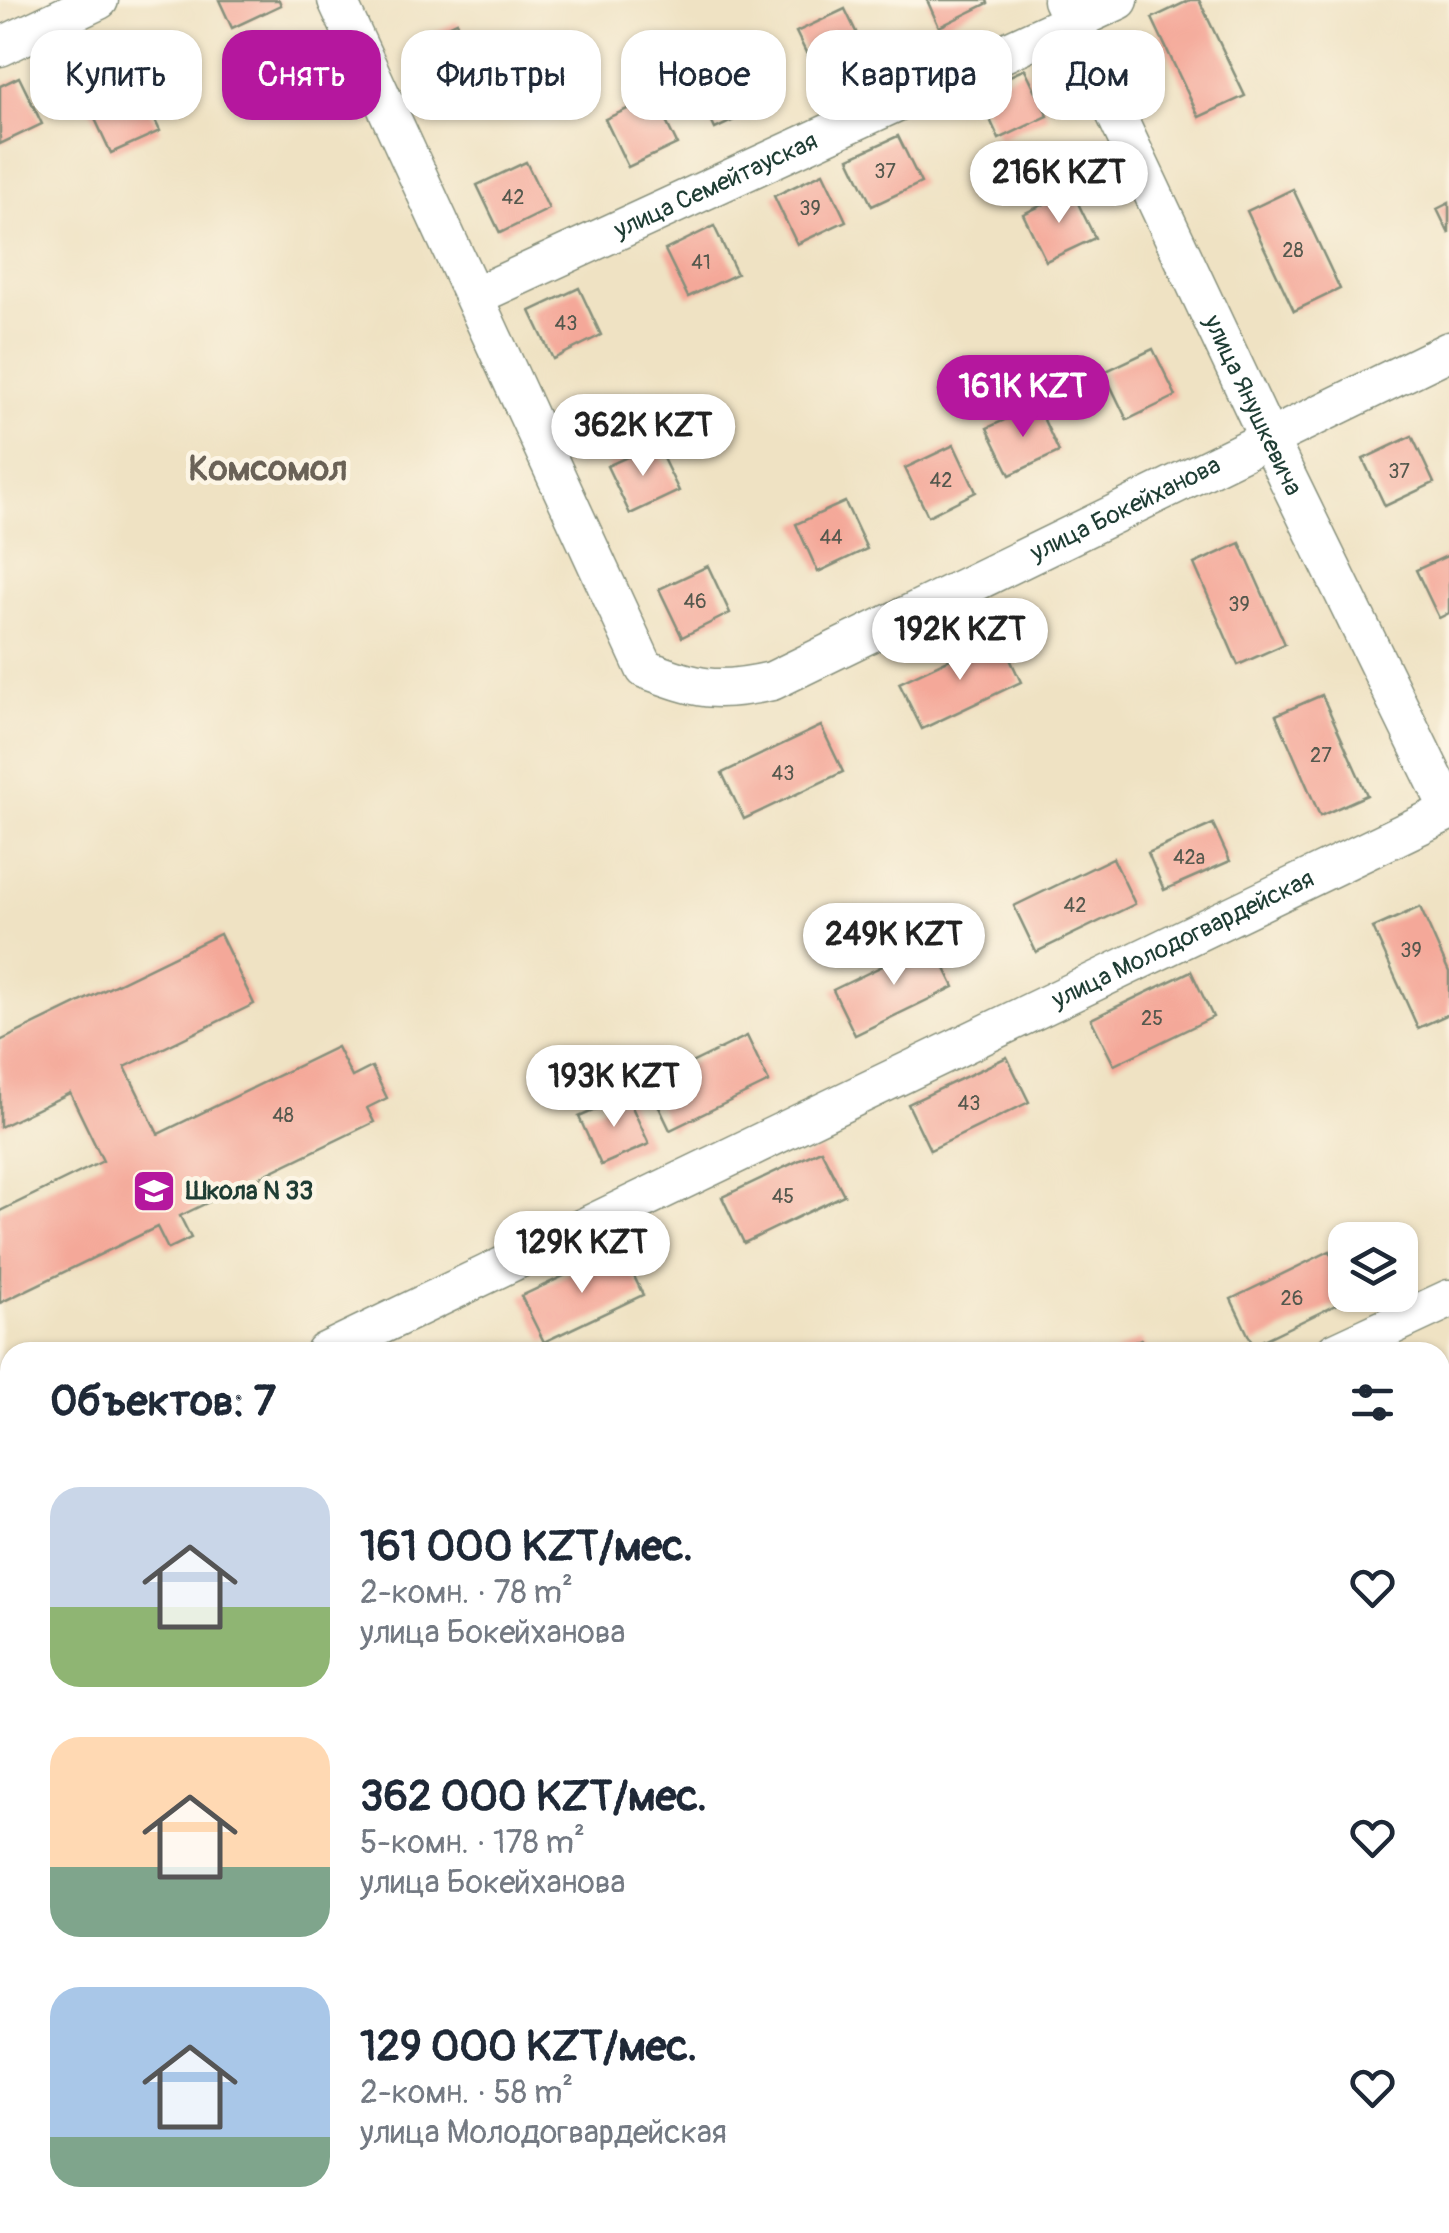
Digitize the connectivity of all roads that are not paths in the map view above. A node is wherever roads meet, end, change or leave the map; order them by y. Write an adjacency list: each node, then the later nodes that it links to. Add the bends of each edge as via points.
1 (99, 0): 5 (street)
2 (337, 0): 6 (street, улица Бокейханова)
3 (1119, 0): 4 (street, улица Семейтауская)
4 (1068, 11): 6 (street, улица Семейтауская); 8 (street, улица Янушкевича)
5 (0, 47)
6 (475, 296): 8 (street, улица Бокейханова, via 645,669 691,686 731,690 772,681)
7 (1449, 350): 8 (street, улица Бокейханова)
8 (1268, 438): 9 (street, улица Янушкевича)
9 (1449, 810): 11 (street, улица Молодогвардейская)
10 (1449, 1299): 12 (street)
11 (346, 1342)
12 (1357, 1342)

